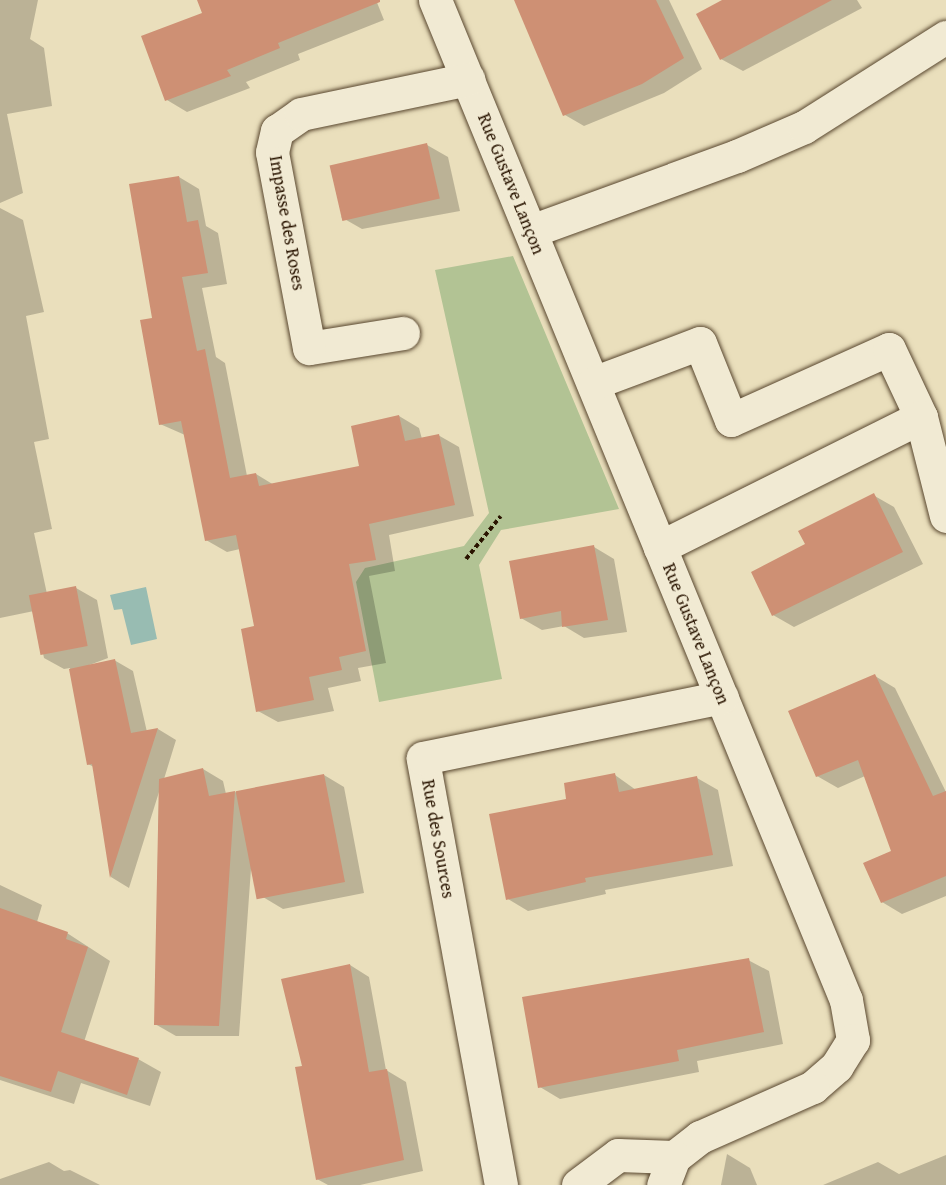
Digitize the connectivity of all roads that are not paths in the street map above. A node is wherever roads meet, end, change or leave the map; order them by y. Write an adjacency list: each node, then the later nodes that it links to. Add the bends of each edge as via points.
1 (435, 0): 3 (street, Rue Gustave Lançon)
2 (946, 37): 4 (street, via 804,127 737,156)
3 (468, 79): 4 (street, Rue Gustave Lançon); 5 (street, Impasse des Roses, via 301,114 277,131 272,152 309,348)
4 (531, 231): 6 (street, Rue Gustave Lançon)
5 (403, 333)
6 (593, 383): 7 (street, via 700,343 731,420 889,349); 9 (street, Rue Gustave Lançon)
7 (921, 417): 8 (street); 9 (street)
8 (946, 516)
9 (660, 547): 10 (street, Rue Gustave Lançon)
10 (722, 697): 11 (street, Rue Gustave Lançon, via 846,1000 853,1040 837,1066 813,1087 700,1137); 12 (street, Rue des Sources, via 423,758)
11 (668, 1171): 13 (street, via 618,1155)
12 (501, 1185)
13 (578, 1185)

